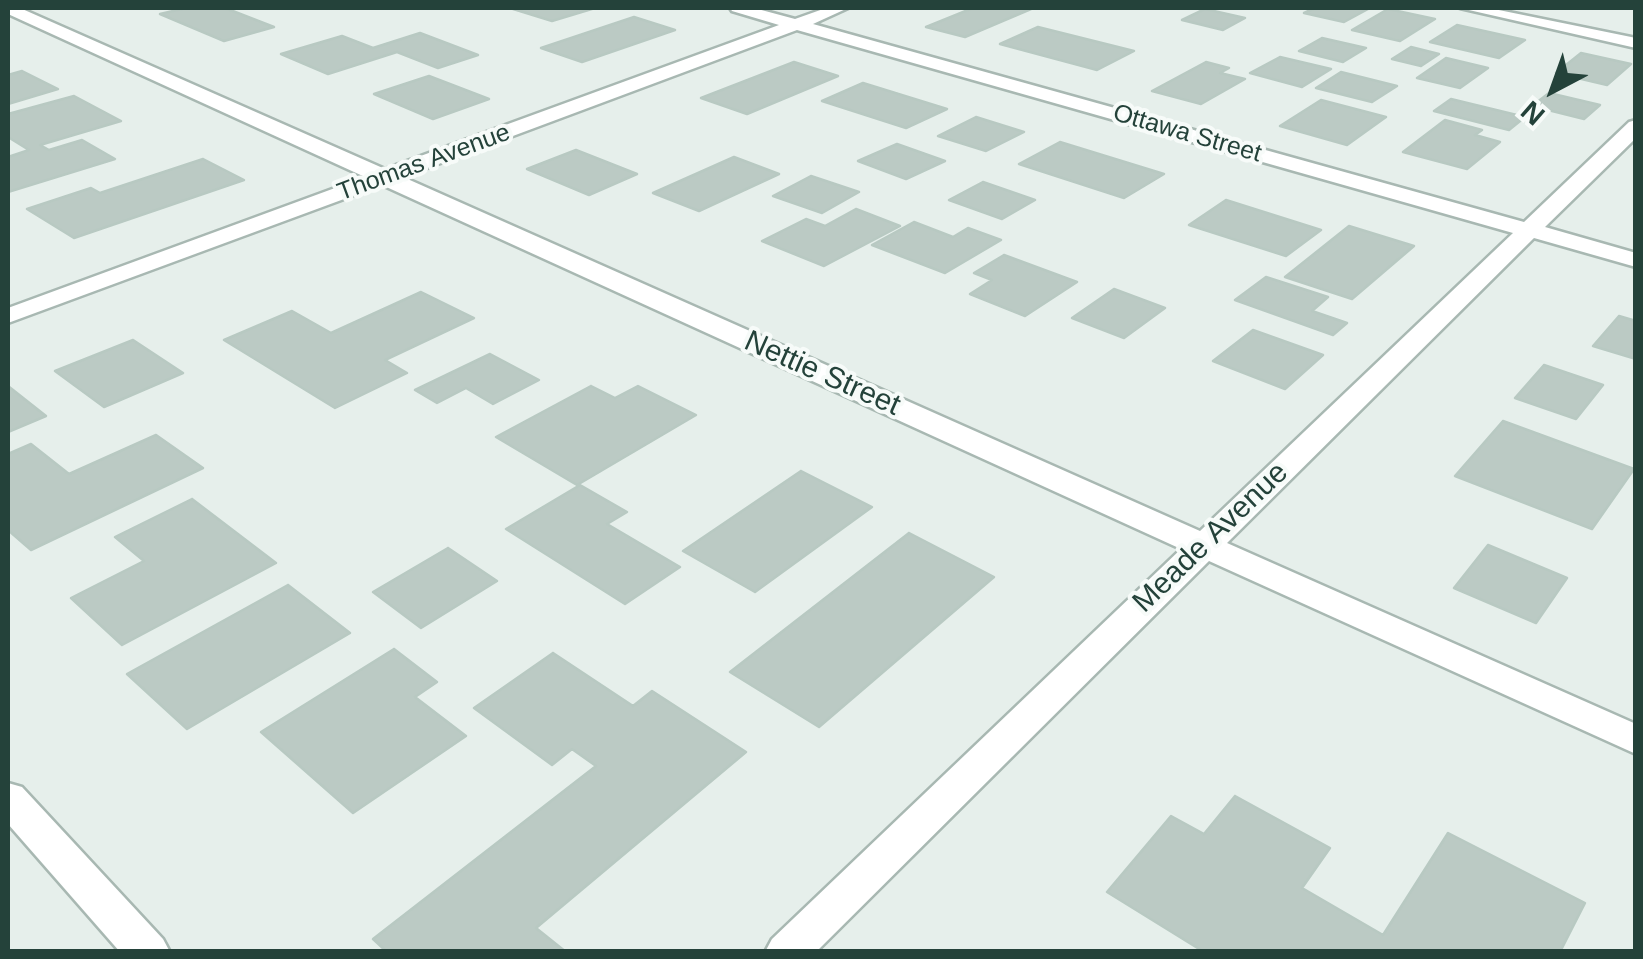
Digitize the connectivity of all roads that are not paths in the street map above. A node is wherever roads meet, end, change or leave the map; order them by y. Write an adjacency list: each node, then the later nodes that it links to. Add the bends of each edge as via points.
1 (8, 8): 8 (street, Nettie Street)
2 (738, 8): 5 (street, Ottawa Street)
3 (840, 8): 5 (street, Thomas Avenue)
4 (1468, 8): 6 (street)
5 (796, 24): 8 (street, Thomas Avenue); 9 (street, Ottawa Street)
6 (1636, 43)
7 (1636, 126): 9 (street, Meade Avenue)
8 (382, 178): 11 (street, Thomas Avenue); 12 (street, Nettie Street)
9 (1529, 230): 10 (street, Ottawa Street); 12 (street, Meade Avenue)
10 (1636, 260)
11 (8, 316)
12 (1204, 545): 13 (street, Nettie Street); 16 (street, Meade Avenue)
13 (1636, 740)
14 (8, 798): 15 (street)
15 (148, 952)
16 (787, 952)

